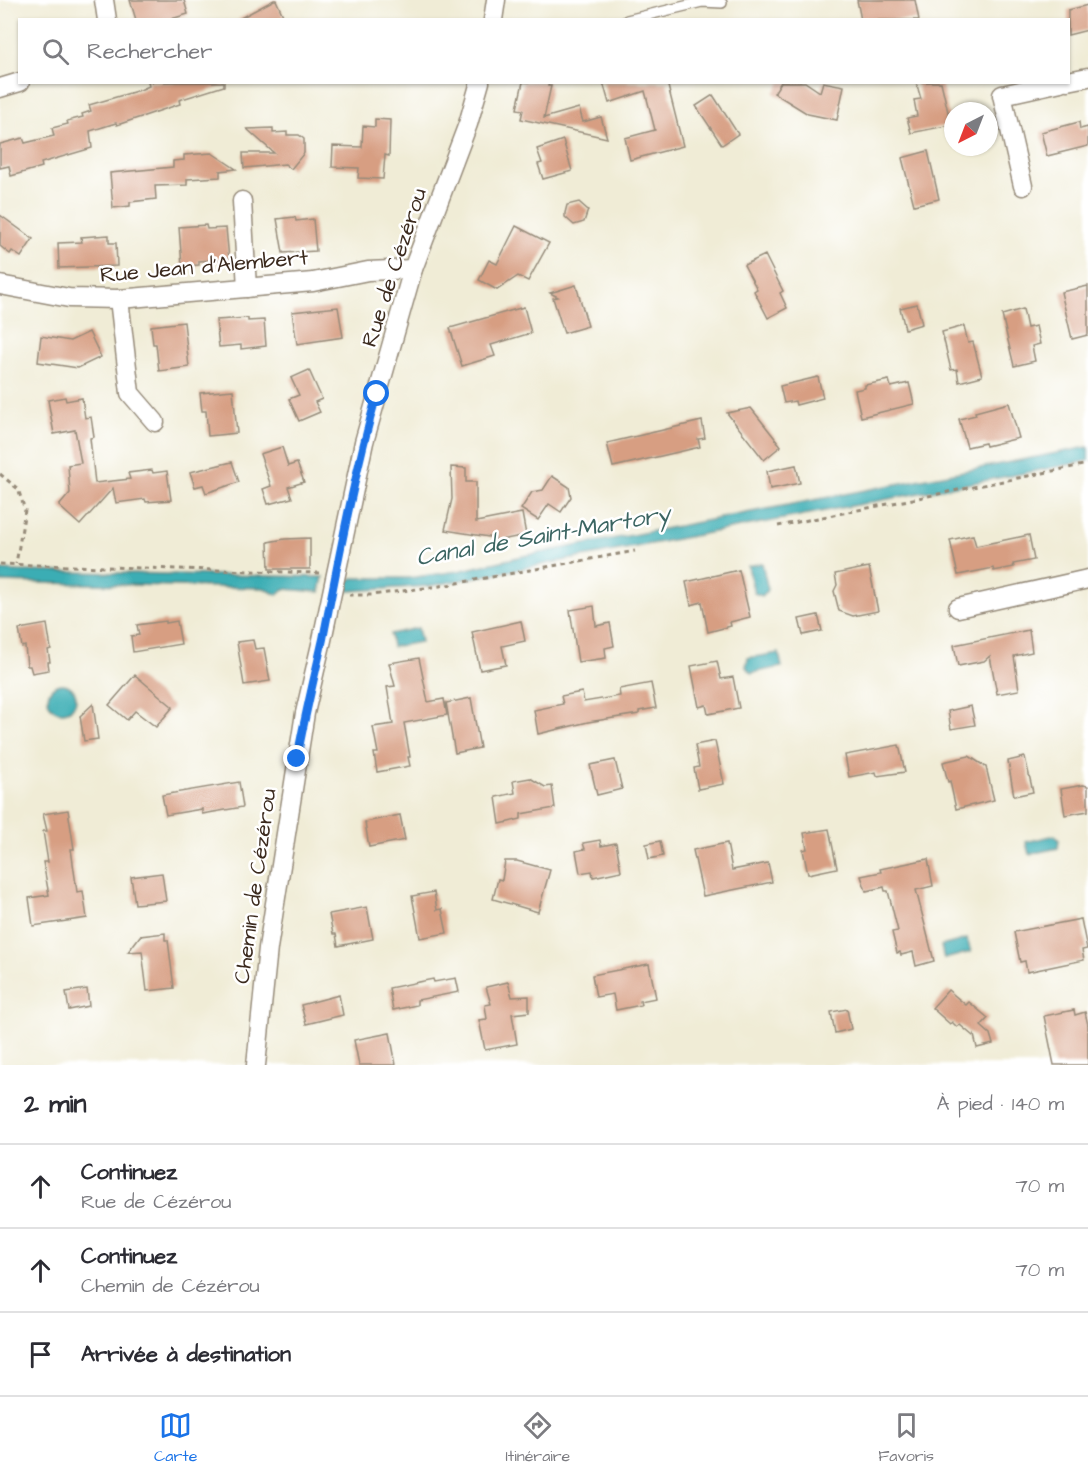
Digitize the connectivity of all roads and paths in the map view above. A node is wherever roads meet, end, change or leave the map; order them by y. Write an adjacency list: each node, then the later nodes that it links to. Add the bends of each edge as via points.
1 (104, 0): 4 (street)
2 (496, 0): 5 (street)
3 (722, 3): 6 (lane, via 702,2)
4 (107, 18)
5 (493, 18)
6 (635, 18)
7 (1088, 77): 8 (street)
8 (1070, 81)
9 (18, 83): 12 (street)
10 (479, 84): 15 (street, Rue de Cézérou)
11 (1052, 84): 13 (street, via 1002,95)
12 (0, 88)
13 (1023, 186)
14 (242, 201): 17 (street)
15 (413, 269): 17 (street, Rue Jean d'Alembert, via 368,270 313,282); 26 (street, Rue de Cézérou, via 364,442)
16 (0, 285): 18 (street, Rue Jean d'Alembert, via 69,298)
17 (247, 288): 18 (street, Rue Jean d'Alembert)
18 (119, 299): 19 (street, via 130,393)
19 (155, 422)
20 (1088, 464): 22 (path)
21 (0, 474): 25 (path, via 18,489 25,510)
22 (778, 526)
23 (635, 551): 28 (path, via 447,585 372,595)
24 (0, 564): 25 (path)
25 (16, 564): 26 (path)
26 (336, 574): 28 (street, Chemin de Cézérou)
27 (1088, 579): 29 (street)
28 (331, 595): 30 (street, Chemin de Cézérou, via 305,713 268,948)
29 (958, 608)
30 (255, 1065)

